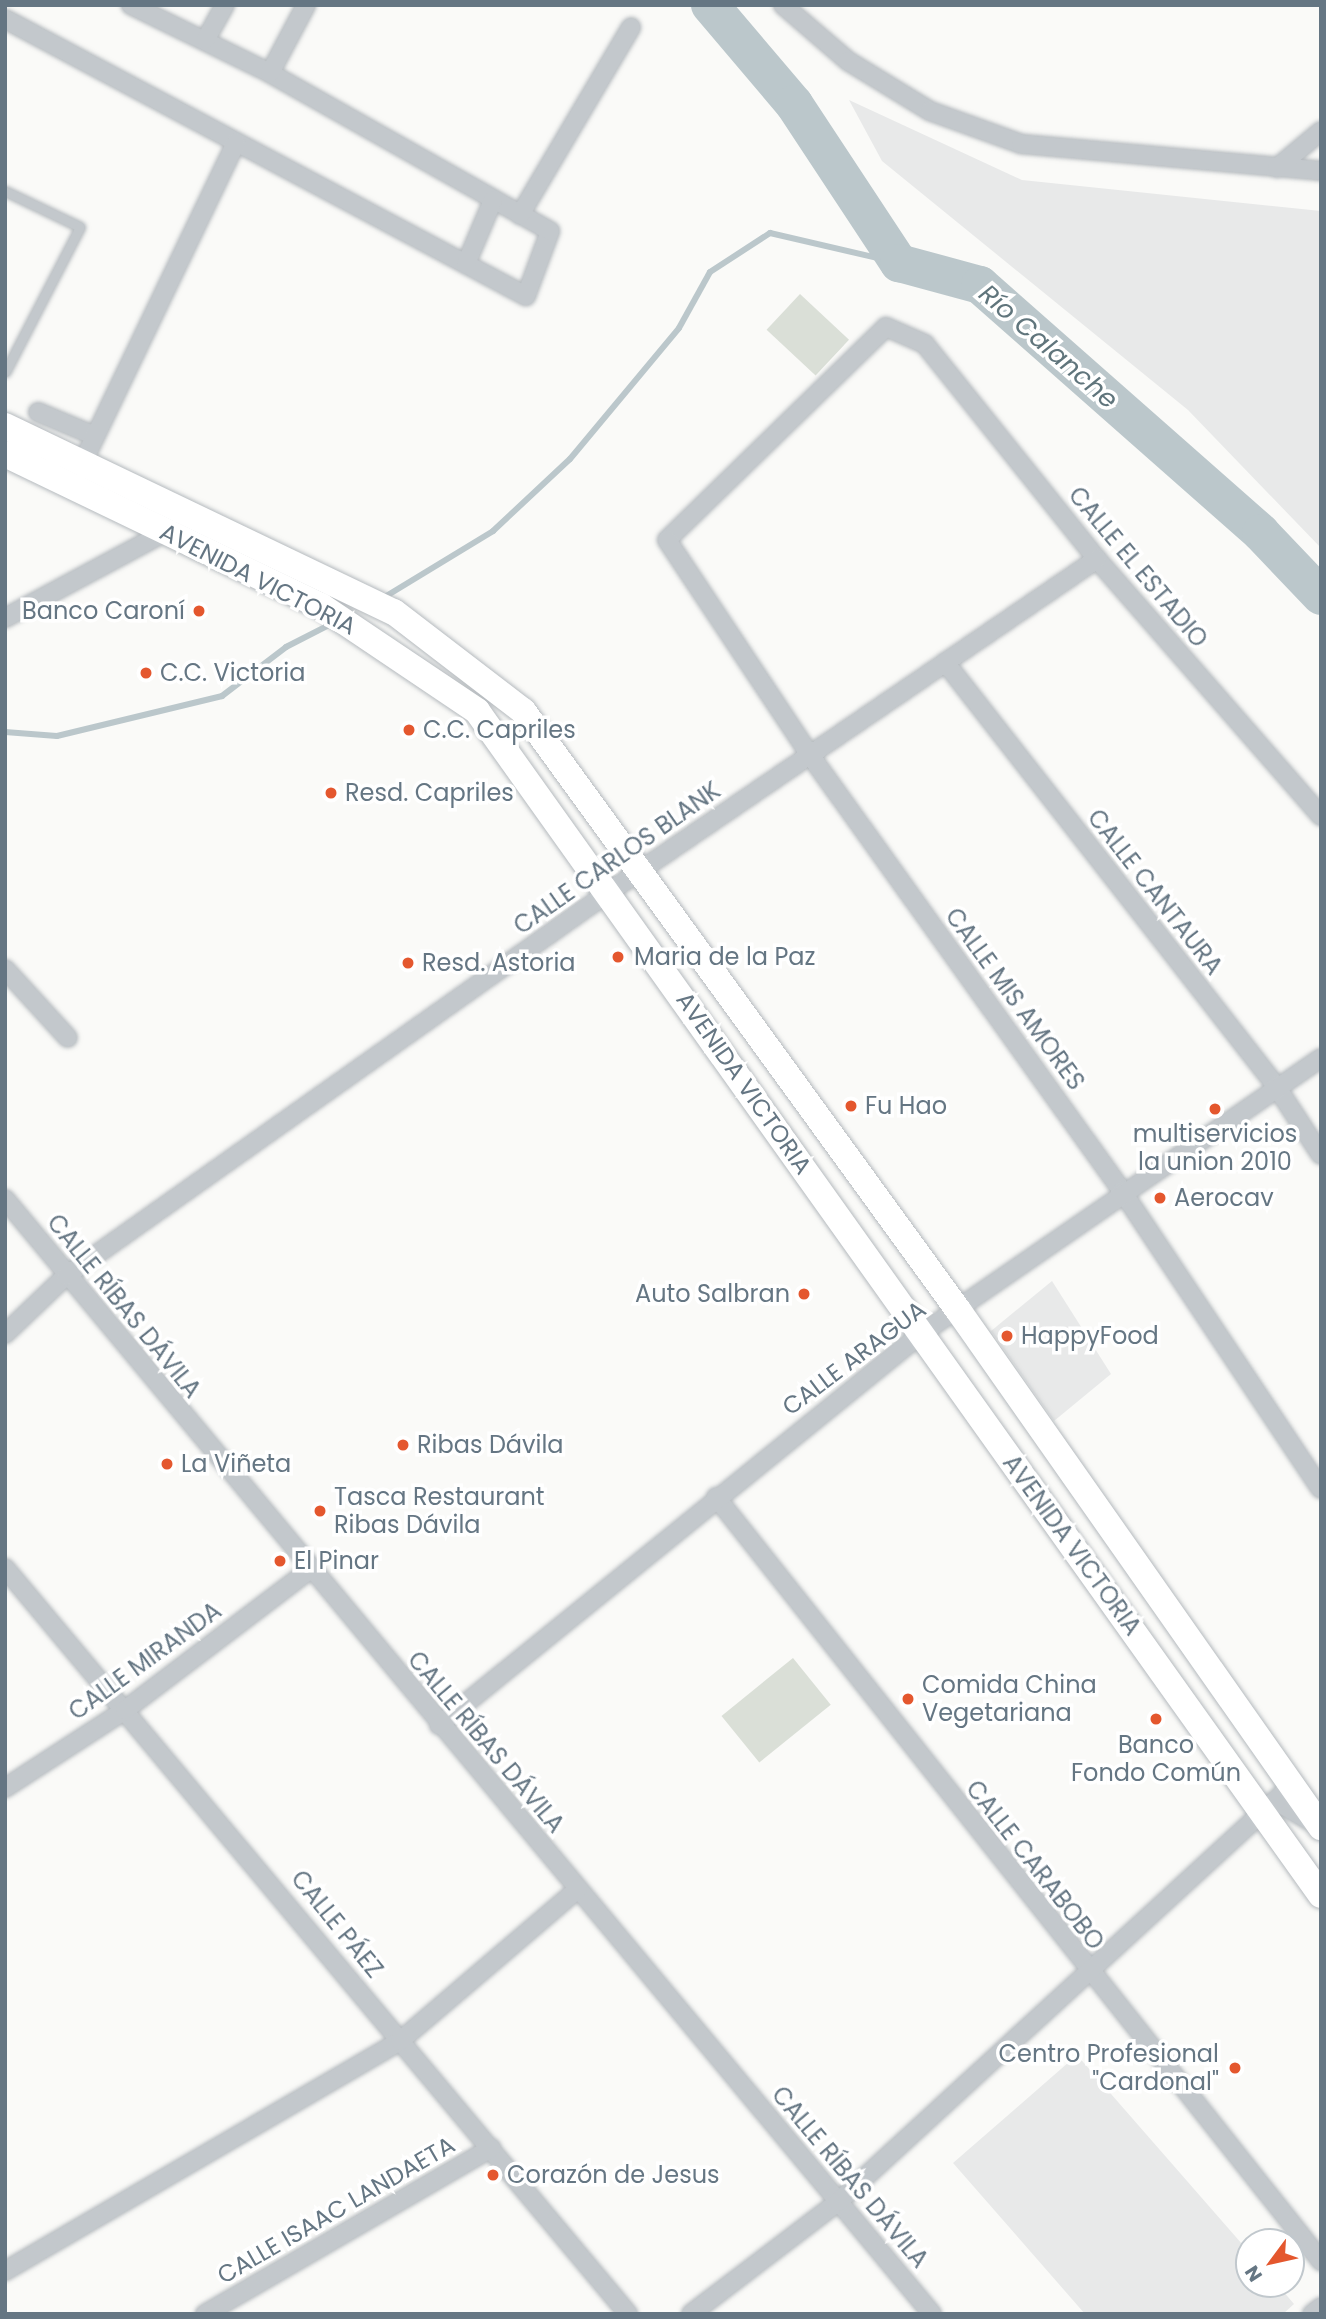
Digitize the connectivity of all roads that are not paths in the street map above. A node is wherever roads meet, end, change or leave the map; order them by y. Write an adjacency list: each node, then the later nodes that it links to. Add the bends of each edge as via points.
1 (131, 5): 7 (street)
2 (225, 5): 7 (street)
3 (306, 5): 8 (street)
4 (783, 5): 11 (street, via 848,61 930,111 1021,144)
5 (5, 19): 10 (street)
6 (631, 27): 15 (street)
7 (206, 39): 8 (street)
8 (270, 73): 14 (street)
9 (1321, 131): 11 (street)
10 (236, 143): 16 (street); 21 (street)
11 (1277, 168): 12 (street)
12 (1321, 171)
13 (5, 191): 18 (lane, via 80,227)
14 (493, 200): 15 (street); 16 (street)
15 (520, 215): 16 (street, via 550,231 526,296)
16 (466, 264)
17 (925, 344): 25 (street, CALLE EL ESTADIO); 28 (street, CALLE MIS AMORES, via 886,327 667,540)
18 (5, 372)
19 (38, 412): 21 (street)
20 (5, 426): 23 (main road, AVENIDA VICTORIA)
21 (95, 436): 23 (street)
22 (5, 454): 24 (main road, AVENIDA VICTORIA)
23 (82, 464): 30 (main road, AVENIDA VICTORIA, via 394,612 523,711)
24 (167, 531): 26 (street); 31 (main road, AVENIDA VICTORIA, via 321,606 477,710)
25 (1097, 559): 27 (street, CALLE CARLOS BLANK); 29 (street, CALLE EL ESTADIO)
26 (5, 618)
27 (945, 662): 28 (street, CALLE CARLOS BLANK); 35 (street, CALLE CANTAURA)
28 (810, 755): 30 (street, CALLE CARLOS BLANK); 37 (street, CALLE MIS AMORES)
29 (1321, 816)
30 (642, 869): 31 (street, CALLE CARLOS BLANK); 40 (main road, AVENIDA VICTORIA)
31 (609, 892): 39 (street, CALLE CARLOS BLANK); 42 (main road, AVENIDA VICTORIA)
32 (5, 969): 33 (street)
33 (68, 1038)
34 (1321, 1058): 35 (street, CALLE ARAGUA)
35 (1276, 1086): 36 (street, CALLE CANTAURA); 37 (street, CALLE ARAGUA)
36 (1321, 1156)
37 (1122, 1191): 40 (street, CALLE ARAGUA); 43 (street, CALLE MIS AMORES)
38 (5, 1199): 39 (street, CALLE RÍBAS DÁVILA)
39 (66, 1276): 41 (street, CALLE CARLOS BLANK); 46 (street, CALLE RÍBAS DÁVILA)
40 (958, 1310): 42 (street, CALLE ARAGUA); 50 (main road, AVENIDA VICTORIA)
41 (5, 1334)
42 (921, 1334): 44 (street, CALLE ARAGUA); 50 (main road, AVENIDA VICTORIA)
43 (1321, 1489)
44 (716, 1497): 48 (street, CALLE ARAGUA); 54 (street, CALLE CARABOBO)
45 (5, 1568): 47 (street, CALLE PÁEZ)
46 (311, 1569): 47 (street, CALLE MIRANDA); 48 (street, CALLE RÍBAS DÁVILA)
47 (125, 1710): 49 (street, CALLE MIRANDA); 55 (street, CALLE PÁEZ)
48 (439, 1725): 52 (street, CALLE RÍBAS DÁVILA)
49 (5, 1788)
50 (1277, 1800): 51 (main road, AVENIDA VICTORIA); 53 (main road, AVENIDA VICTORIA); 54 (street)
51 (1321, 1827)
52 (578, 1889): 55 (street); 57 (street, CALLE RÍBAS DÁVILA)
53 (1321, 1895)
54 (1091, 1976): 57 (street); 58 (street, CALLE CARABOBO)
55 (400, 2041): 56 (street, CALLE PÁEZ); 59 (street)
56 (491, 2148): 61 (street, CALLE ISAAC LANDAETA); 62 (street, CALLE PÁEZ)
57 (838, 2202): 63 (street); 64 (street, CALLE RÍBAS DÁVILA)
58 (1321, 2260)
59 (5, 2271)
60 (1321, 2307): 65 (street)
61 (205, 2314)
62 (628, 2314)
63 (691, 2314)
64 (932, 2314)
65 (1312, 2314)

